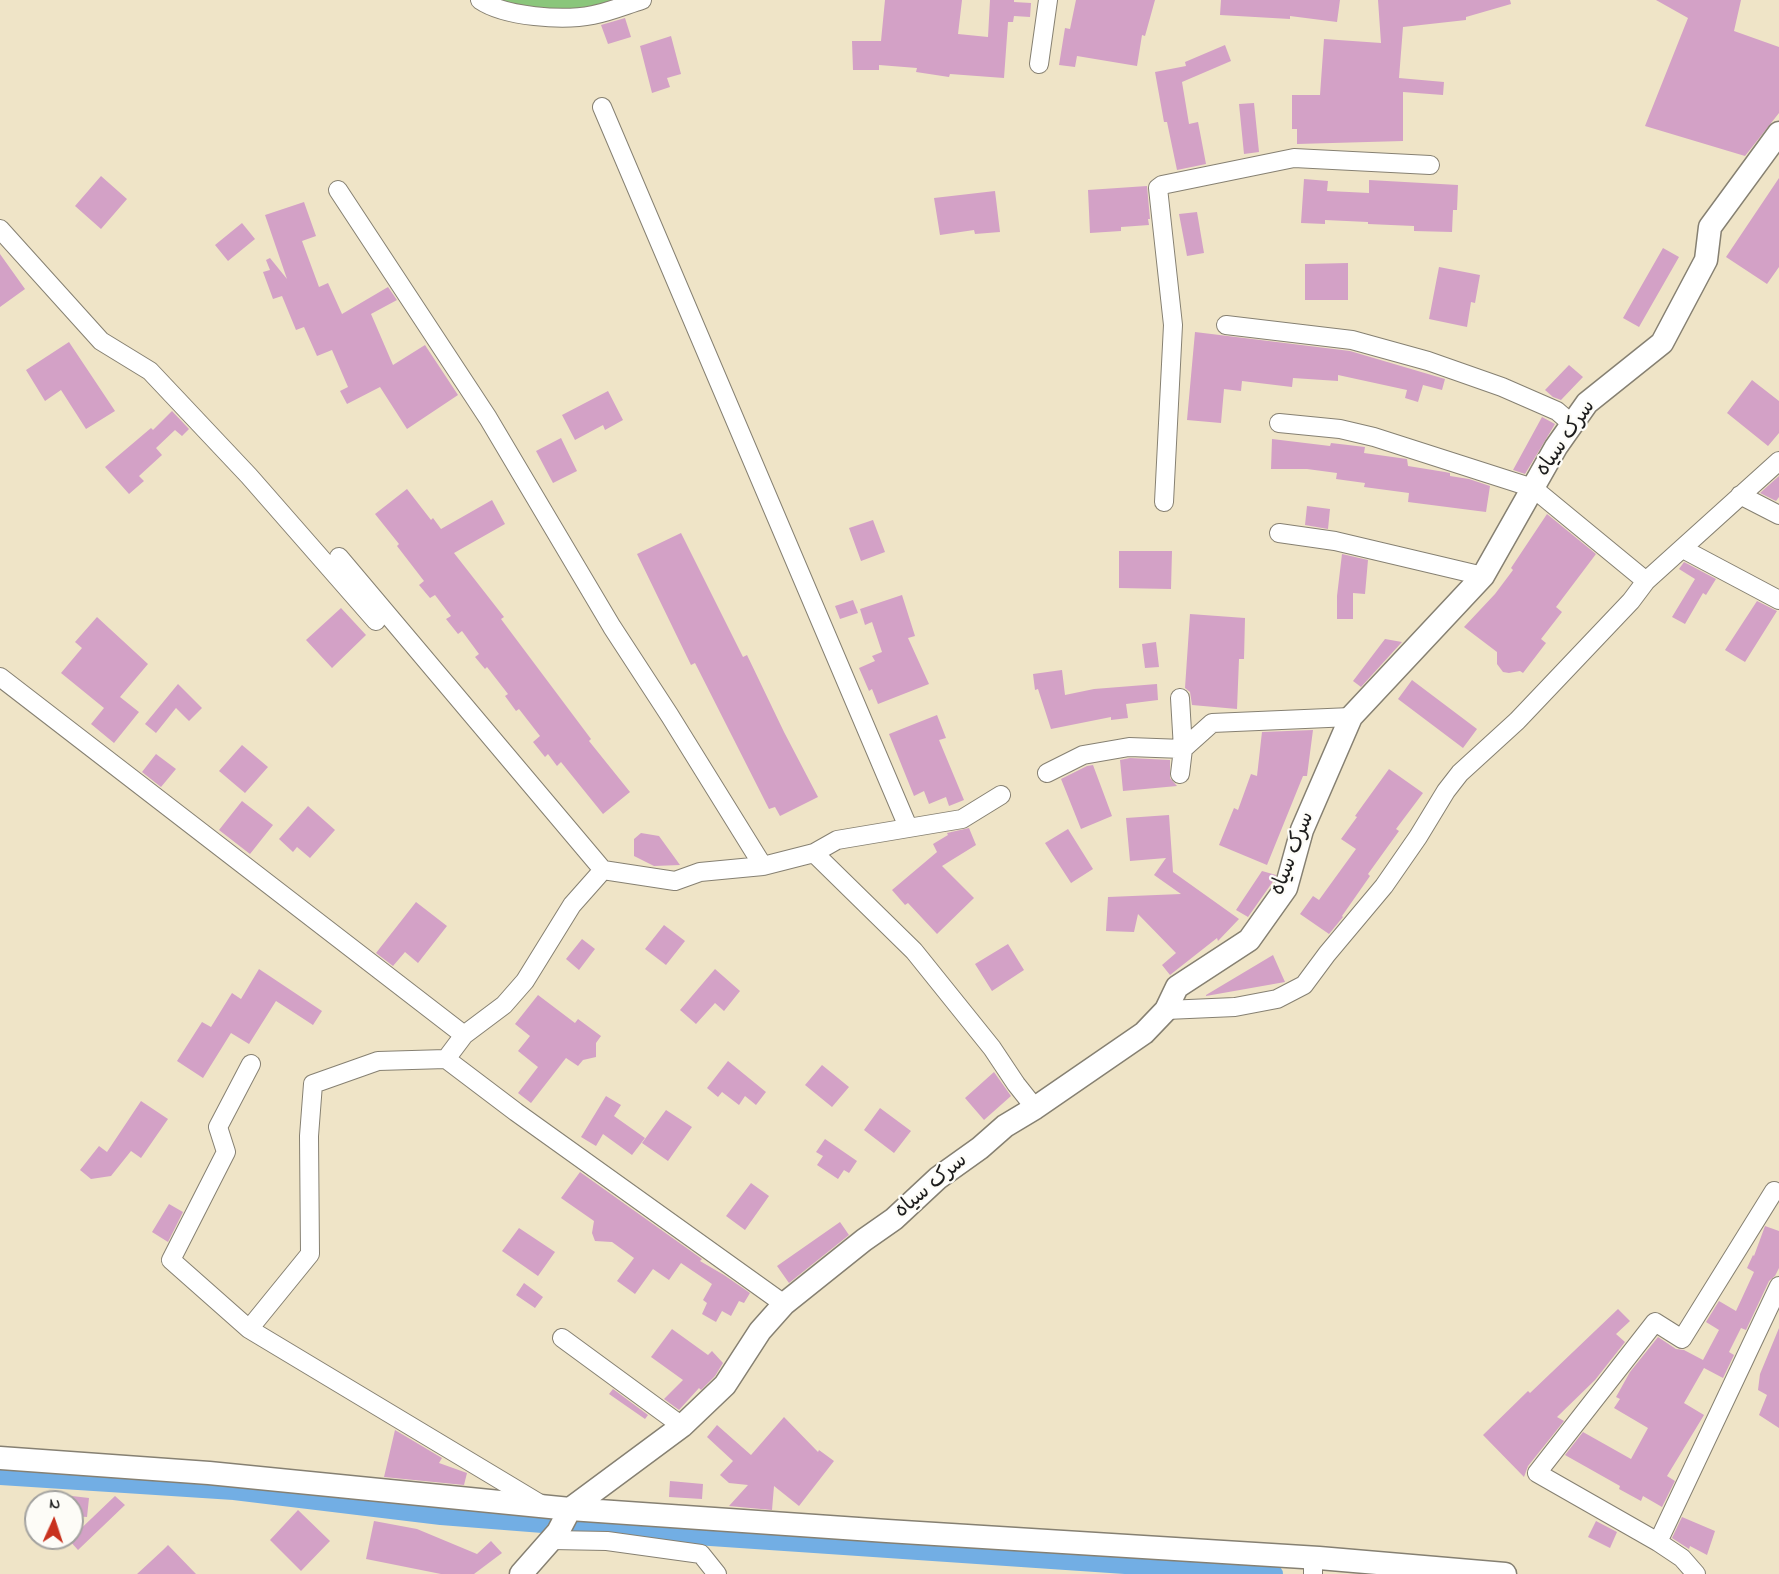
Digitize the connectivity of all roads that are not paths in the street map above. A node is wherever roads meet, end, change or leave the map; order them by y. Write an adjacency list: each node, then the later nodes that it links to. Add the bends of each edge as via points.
1 (480, 0): 2 (street, via 488,6 533,17 592,16)
2 (642, 0)
3 (1048, 0): 4 (street)
4 (1039, 64)
5 (602, 107): 32 (street)
6 (1779, 133): 12 (street, سرک سیاه, via 1710,227 1706,260 1662,343 1587,403)
7 (1430, 165): 16 (street, via 1294,158 1158,188 1173,325)
8 (338, 190): 34 (street, via 488,418 612,627)
9 (0, 229): 24 (street, via 101,340 150,371 249,476)
10 (1226, 325): 12 (street, via 1352,340 1428,361 1557,411)
11 (1279, 423): 14 (street, via 1374,437)
12 (1572, 424): 14 (street, سرک سیاه)
13 (1779, 461): 15 (street)
14 (1533, 488): 21 (street, سرک سیاه); 22 (street)
15 (1740, 495): 17 (street); 19 (street)
16 (1164, 502)
17 (1779, 515)
18 (1279, 533): 21 (street, via 1335,541)
19 (1683, 549): 22 (street); 23 (street)
20 (339, 557): 35 (street)
21 (1483, 576): 27 (street, سرک سیاه)
22 (1646, 581): 36 (street, via 1517,721 1460,773 1384,886 1304,985 1277,999 1235,1007)
23 (1779, 600)
24 (376, 621)
25 (0, 677): 37 (street)
26 (1180, 698): 28 (street)
27 (1351, 717): 28 (street, via 1212,723); 36 (street, سرک سیاه, via 1302,830 1286,888 1249,940 1177,987)
28 (1183, 749): 29 (street, via 1129,747 1083,755); 30 (street)
29 (1047, 773)
30 (1180, 774)
31 (1001, 795): 32 (street, via 962,819)
32 (908, 827): 33 (street, via 837,840)
33 (814, 853): 34 (street); 40 (street, via 914,951)
34 (763, 866): 35 (street, via 700,872 675,881)
35 (603, 870): 37 (street, via 572,905 525,981 504,1005)
36 (1166, 1010): 40 (street, سرک سیاه, via 1144,1033)
37 (464, 1035): 38 (street)
38 (446, 1059): 43 (street); 44 (street, via 378,1061 313,1084 309,1136 310,1254)
39 (251, 1064): 44 (street, via 218,1127 226,1152 171,1260)
40 (1035, 1108): 43 (street, سرک سیاه, via 938,1178 894,1219)
41 (1774, 1191): 50 (street, via 1682,1339 1655,1322 1537,1473)
42 (1779, 1286): 50 (street)
43 (784, 1304): 46 (street, سرک سیاه, via 760,1331 725,1385)
44 (249, 1329): 48 (street)
45 (562, 1338): 46 (street)
46 (682, 1426): 49 (street, سرک سیاه)
47 (0, 1458): 48 (street, via 209,1473)
48 (544, 1506): 49 (street)
49 (561, 1524): 51 (street); 52 (street, سرک سیاه); 53 (street, via 607,1541 700,1554)
50 (1658, 1542): 55 (street, via 1682,1558)
51 (1313, 1567): 54 (street)
52 (521, 1574)
53 (717, 1574)
54 (1505, 1574)
55 (1696, 1574)

